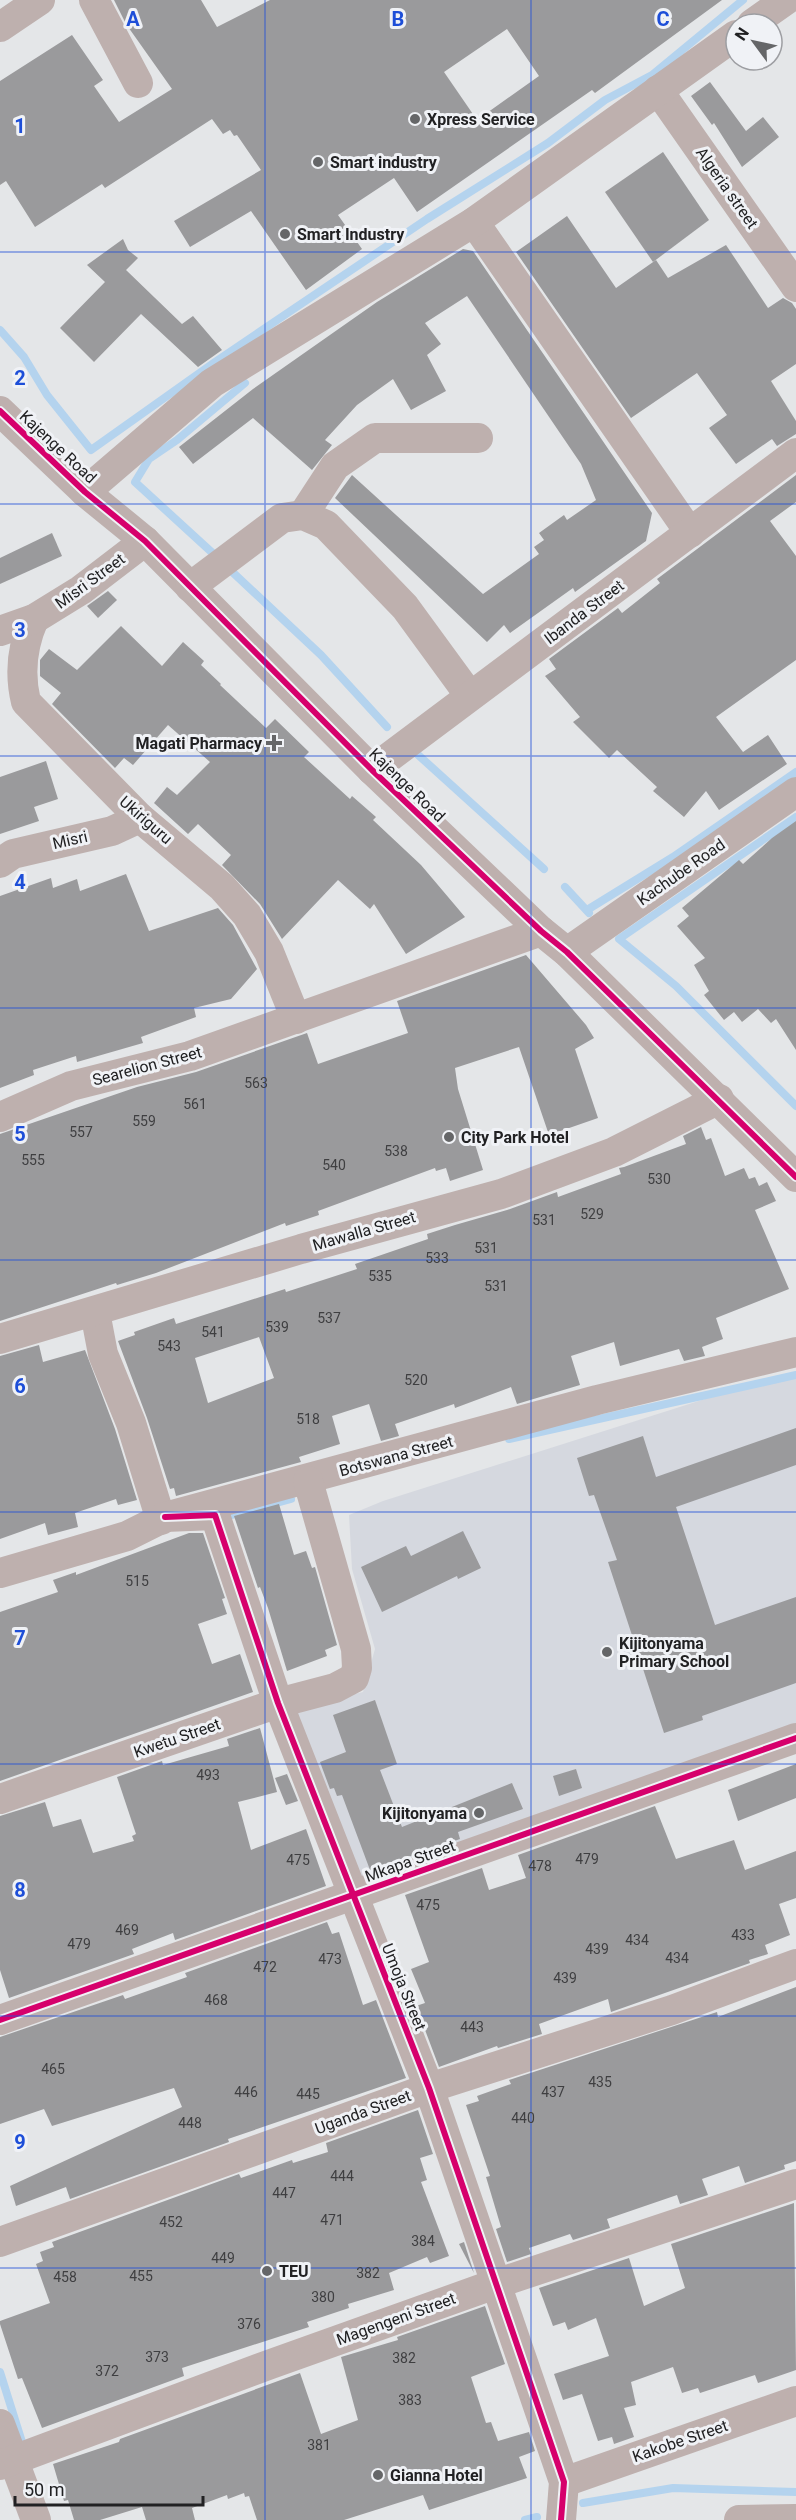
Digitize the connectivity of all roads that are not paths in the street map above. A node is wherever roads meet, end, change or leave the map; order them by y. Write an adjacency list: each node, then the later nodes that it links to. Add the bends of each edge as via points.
1 (40, 0): 5 (street)
2 (94, 0): 7 (street)
3 (786, 0): 4 (street)
4 (769, 12)
5 (0, 27)
6 (724, 43): 8 (street)
7 (138, 83)
8 (658, 90): 9 (street); 10 (street, Algeria street)
9 (474, 222): 14 (street, via 212,383); 16 (street)
10 (796, 287)
11 (0, 411): 14 (street, Kajenge Road)
12 (478, 438): 15 (street, via 375,438 335,466)
13 (796, 453): 16 (street, Ibanda Street)
14 (85, 492): 17 (street, Kajenge Road)
15 (303, 514): 18 (street, via 282,518); 21 (street, via 327,525 405,607)
16 (690, 533): 21 (street, Ibanda Street)
17 (145, 541): 18 (street, Kajenge Road); 19 (street, Misri Street, via 81,590)
18 (190, 587): 22 (street, Kajenge Road)
19 (34, 619): 20 (street, Misri Street); 24 (street, Ukiriguru, via 24,641 21,682 26,702)
20 (0, 632)
21 (471, 696): 22 (street, Ibanda Street)
22 (372, 770): 26 (street, Kajenge Road)
23 (796, 792): 27 (street, Kachube Road)
24 (140, 818): 25 (street, Misri, via 112,831 13,854); 28 (street, Ukiriguru, via 222,887 247,915 269,952)
25 (0, 863)
26 (541, 931): 27 (street, Kajenge Road); 28 (street, Searelion Street)
27 (567, 952): 29 (street, Kajenge Road)
28 (296, 1019): 30 (street, Searelion Street, via 190,1056 71,1086)
29 (719, 1098): 31 (street, Kajenge Road); 32 (street, Mawalla Street, via 614,1152 501,1194)
30 (0, 1117)
31 (796, 1177)
32 (95, 1312): 33 (street, Mawalla Street); 36 (street, via 103,1354)
33 (0, 1339)
34 (796, 1352): 35 (street, Botswana Street, via 608,1398)
35 (308, 1481): 36 (street, Botswana Street); 38 (street, Kwetu Street, via 356,1649 357,1668 354,1678 335,1688)
36 (163, 1519): 37 (street, Botswana Street, via 127,1536); 38 (street, Umoja Street, via 215,1515)
37 (0, 1573)
38 (278, 1703): 40 (street, Kwetu Street); 41 (street, Umoja Street)
39 (796, 1738): 41 (street, Mkapa Street)
40 (0, 1799)
41 (354, 1896): 43 (street, Mkapa Street); 44 (street, Umoja Street)
42 (796, 1964): 44 (street, Uganda Street, via 672,2010)
43 (0, 2020)
44 (429, 2088): 46 (street, Uganda Street); 47 (street, Umoja Street)
45 (796, 2184): 47 (street, Magengeni Street)
46 (0, 2242)
47 (495, 2284): 50 (street, Magengeni Street); 51 (street, Umoja Street)
48 (796, 2401): 51 (street, Kakobe Street)
49 (0, 2424): 50 (street)
50 (7, 2463): 53 (street)
51 (564, 2482): 54 (street, Umoja Street)
52 (796, 2519): 55 (street)
53 (36, 2520)
54 (561, 2520)
55 (738, 2520)

